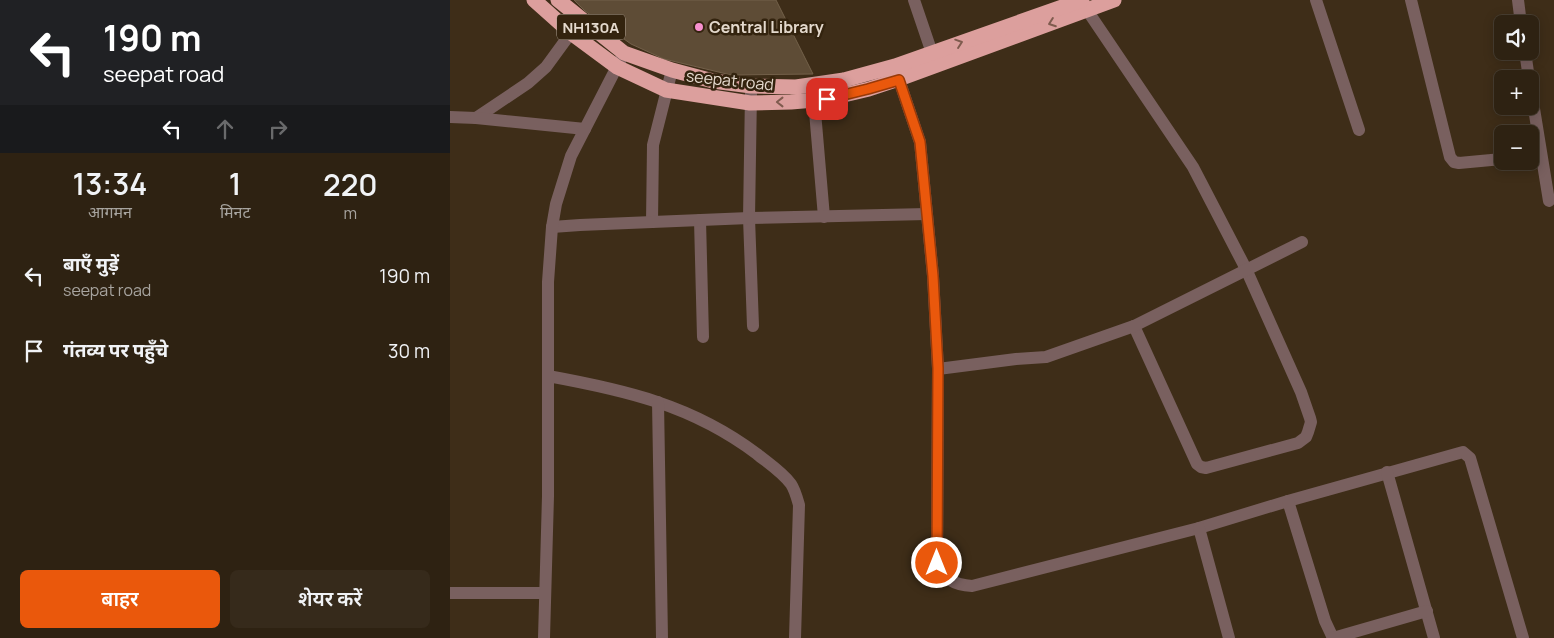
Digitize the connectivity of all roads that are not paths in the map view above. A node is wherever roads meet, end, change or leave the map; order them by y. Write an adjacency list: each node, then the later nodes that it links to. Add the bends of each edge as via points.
1 (534, 0): 11 (highway, seepat road / NH130A)
2 (558, 0): 10 (highway, NH130A)
3 (914, 0): 12 (street)
4 (1114, 0): 8 (highway, seepat road / NH130A)
5 (1316, 0): 23 (street)
6 (1411, 0): 24 (street, via 1450,157 1459,163)
7 (1518, 0): 9 (street)
8 (1085, 5): 12 (highway, seepat road / NH130A, one-way to 8); 15 (highway, seepat road / NH130A, one-way to 15); 34 (street, via 1193,167)
9 (1520, 15)
10 (581, 19): 11 (street); 13 (highway, NH130A)
11 (571, 32): 13 (highway, seepat road / NH130A); 21 (street, via 546,67 528,84)
12 (932, 53): 15 (highway, seepat road / NH130A)
13 (621, 60): 14 (highway, seepat road / NH130A); 17 (highway, seepat road / NH130A); 22 (street)
14 (672, 70): 16 (highway, seepat road / NH130A, via 713,81); 17 (street)
15 (897, 73): 16 (highway, seepat road / NH130A, via 796,86); 18 (highway, seepat road / NH130A, via 868,89); 27 (street, via 920,142)
16 (751, 86): 19 (street)
17 (666, 90): 19 (highway, seepat road / NH130A); 31 (street, via 653,145)
18 (814, 100): 19 (highway, seepat road / NH130A, one-way to 19); 28 (street)
19 (750, 103): 29 (street)
20 (450, 117): 21 (street)
21 (476, 118): 22 (street)
22 (585, 129): 32 (street, via 571,156)
23 (1360, 130)
24 (1494, 160)
25 (1539, 164): 26 (street)
26 (1550, 201)
27 (927, 214): 28 (street); 38 (street)
28 (824, 217): 29 (street)
29 (749, 218): 30 (street); 35 (street)
30 (700, 220): 31 (street); 37 (street)
31 (652, 222): 32 (street)
32 (552, 227): 39 (street, via 548,282)
33 (1302, 242): 34 (street)
34 (1246, 269): 36 (street); 36 (street, via 1310,418 1306,437 1298,443 1206,468 1197,464)
35 (753, 326)
36 (1134, 326): 38 (street, via 1046,357)
37 (703, 337)
38 (938, 368): 43 (street, via 937,563 953,582 972,586)
39 (548, 376): 40 (street, via 604,386); 45 (street)
40 (658, 402): 48 (street); 49 (street, via 705,421 744,444 792,485 799,505)
41 (1387, 472): 42 (street); 46 (street); 53 (street, via 1460,452 1468,455)
42 (1288, 501): 43 (street); 51 (street)
43 (1200, 528): 50 (street)
44 (450, 593): 45 (street)
45 (545, 593): 47 (street)
46 (1427, 611): 51 (street); 52 (street)
47 (544, 638)
48 (662, 638)
49 (795, 638)
50 (1229, 638)
51 (1333, 638)
52 (1434, 638)
53 (1523, 638)

